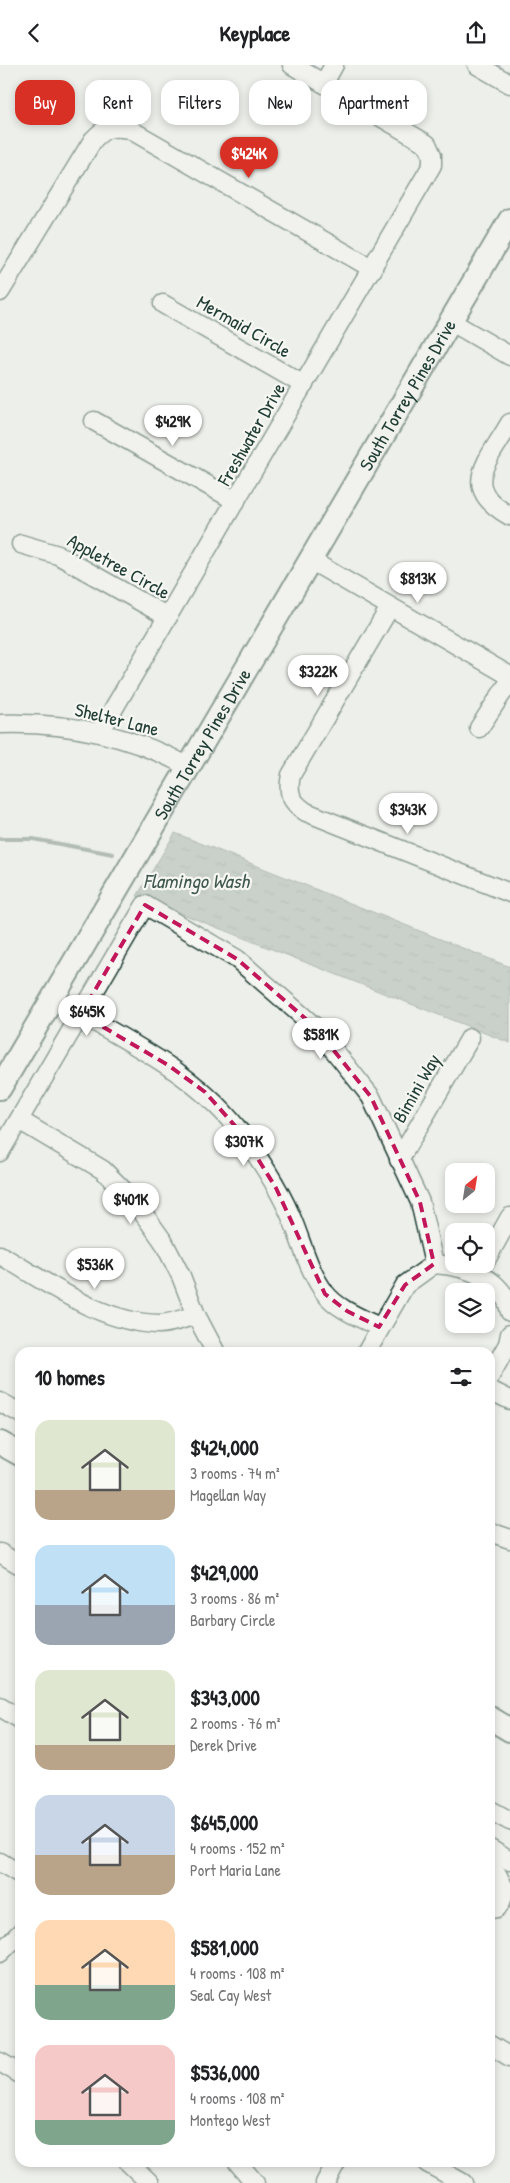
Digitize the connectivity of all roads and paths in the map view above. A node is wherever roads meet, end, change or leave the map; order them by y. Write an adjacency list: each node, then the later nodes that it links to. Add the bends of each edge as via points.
1 (292, 65): 5 (street)
2 (334, 65): 4 (street)
3 (477, 65): 6 (street)
4 (326, 80)
5 (321, 81)
6 (510, 84)
7 (395, 125): 9 (street, Freshwater Drive, via 427,144 432,165)
8 (510, 220): 12 (main road, South Torrey Pines Drive)
9 (373, 269): 10 (street, via 129,129 112,126 93,139); 14 (street, Freshwater Drive)
10 (0, 292)
11 (163, 304): 14 (street, Mermaid Circle)
12 (450, 321): 13 (street); 20 (main road, South Torrey Pines Drive)
13 (510, 356)
14 (304, 385): 17 (street, Freshwater Drive)
15 (94, 421): 17 (street)
16 (510, 423): 18 (street, via 482,473 480,485 485,499)
17 (236, 501): 22 (street, Freshwater Drive)
18 (510, 516)
19 (21, 544): 22 (street, Appletree Circle, via 58,555)
20 (310, 560): 21 (street); 28 (main road, South Torrey Pines Drive)
21 (390, 607): 23 (street); 29 (street, via 291,775 290,797 306,812)
22 (168, 617): 27 (street, Freshwater Drive)
23 (510, 676)
24 (510, 681): 26 (street)
25 (0, 724): 27 (street, Shelter Lane, via 38,723)
26 (479, 728)
27 (100, 732): 28 (street, Shelter Lane, via 163,753)
28 (189, 767): 32 (main road, South Torrey Pines Drive)
29 (510, 893)
30 (82, 1014): 33 (street); 35 (street, via 145,905 237,959 315,1027 371,1097); 44 (street, via 168,1065 205,1092 243,1135 276,1188 325,1294 347,1311)
31 (470, 1038): 35 (street, Bimini Way)
32 (0, 1088)
33 (19, 1120): 34 (street); 43 (street, via 103,1171 135,1202 164,1241)
34 (0, 1152)
35 (399, 1160): 39 (street, via 420,1203)
36 (510, 1217): 37 (street)
37 (495, 1244)
38 (0, 1255): 43 (street, via 102,1313 161,1324)
39 (434, 1264): 40 (street); 44 (street, via 405,1285)
40 (445, 1265)
41 (487, 1273): 42 (street)
42 (509, 1305)
43 (196, 1315): 46 (street)
44 (379, 1327): 47 (street)
45 (510, 1334): 48 (street)
46 (213, 1347)
47 (369, 1347)
48 (495, 1367)
49 (495, 1392): 50 (street)
50 (510, 1401)
51 (0, 1402): 52 (street)
52 (15, 1410)
53 (0, 1443): 54 (main road)
54 (15, 1451)
55 (495, 1534): 56 (street)
56 (510, 1539)
57 (0, 1553): 58 (street)
58 (15, 1562)
59 (0, 1707): 60 (street)
60 (15, 1716)
61 (495, 1722): 62 (main road)
62 (510, 1730)
63 (495, 1813): 64 (street)
64 (510, 1821)
65 (495, 1852): 66 (street)
66 (509, 1859)
67 (0, 1862): 68 (street)
68 (15, 1870)
69 (495, 1872): 70 (street)
70 (500, 1902)
71 (15, 1938): 72 (street)
72 (0, 1953)
73 (495, 2048): 74 (street)
74 (510, 2057)
75 (0, 2061): 76 (street)
76 (15, 2071)
77 (133, 2167): 81 (street)
78 (242, 2167): 82 (street)
79 (334, 2167): 83 (street)
80 (434, 2167): 84 (street)
81 (150, 2183)
82 (256, 2183)
83 (325, 2183)
84 (463, 2183)

